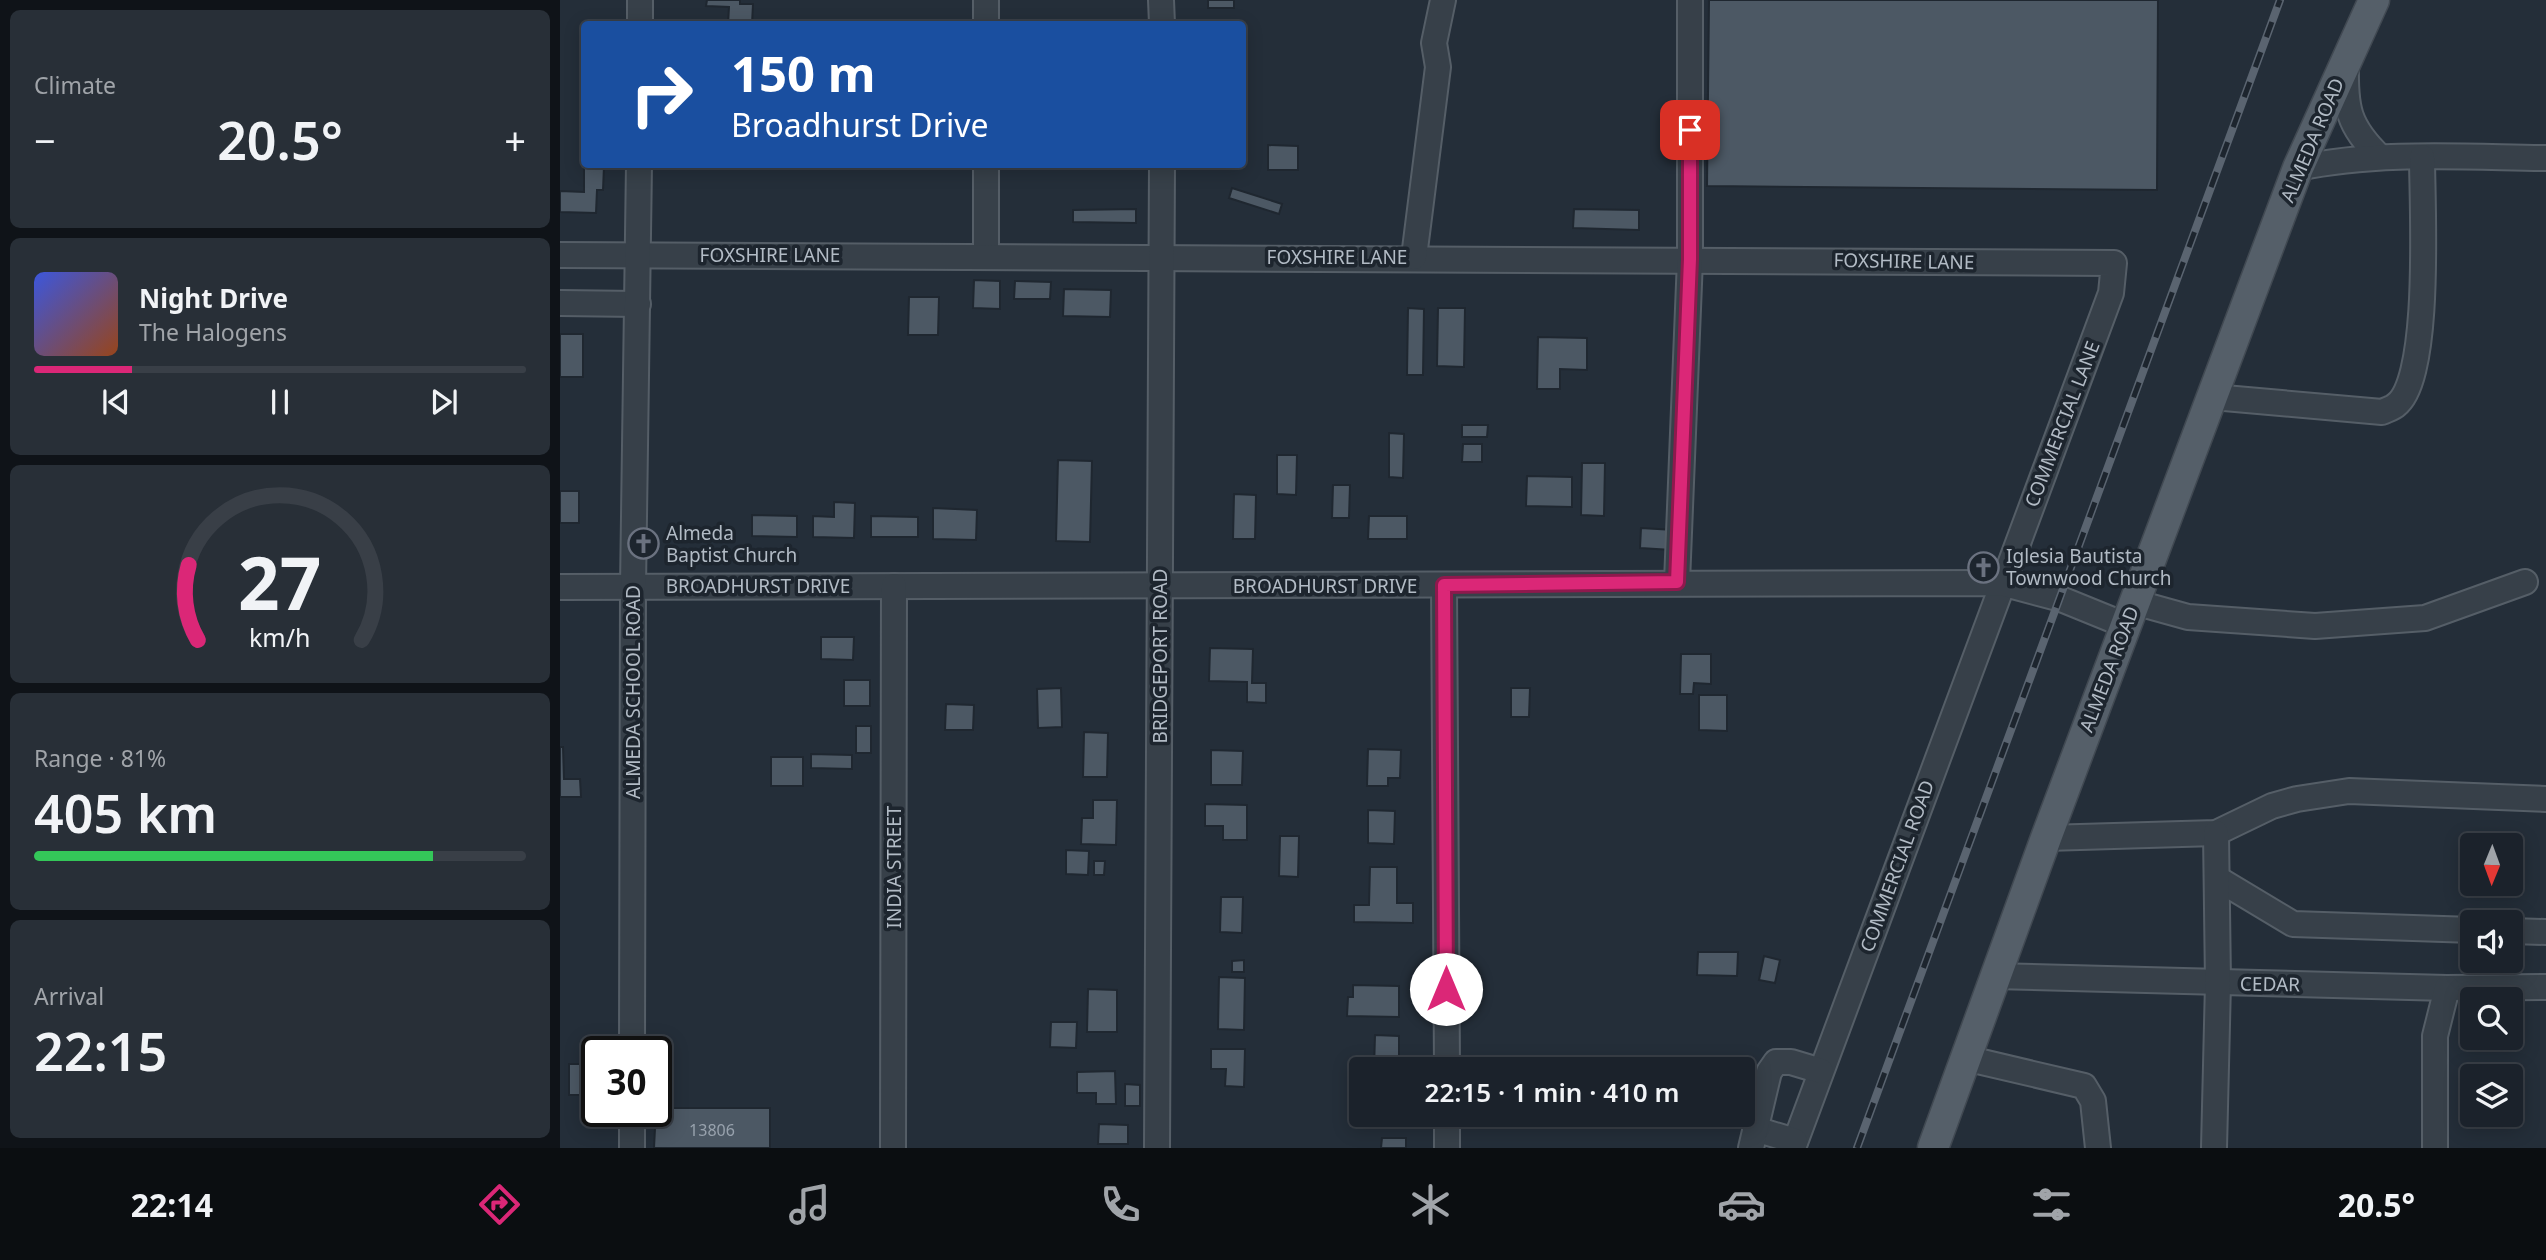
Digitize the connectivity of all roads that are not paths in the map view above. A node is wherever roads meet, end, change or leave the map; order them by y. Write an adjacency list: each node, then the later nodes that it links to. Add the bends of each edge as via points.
1 (640, 0): 7 (street)
2 (986, 0): 8 (street)
3 (1161, 0): 9 (street)
4 (1443, 0): 22 (street, via 1434,43 1438,67)
5 (1690, 0): 23 (street)
6 (2374, 0): 10 (main road, ALMEDA ROAD)
7 (640, 21)
8 (986, 21)
9 (1161, 21)
10 (2346, 60): 11 (street, via 2352,125); 17 (main road, ALMEDA ROAD)
11 (2380, 157): 12 (street); 17 (street)
12 (2421, 157): 13 (street); 27 (street, via 2424,292 2412,373 2397,405 2382,412)
13 (2546, 158)
14 (639, 168): 20 (street, ALMEDA SCHOOL ROAD)
15 (986, 168): 19 (street)
16 (1162, 168): 21 (street, BRIDGEPORT ROAD)
17 (2298, 169): 27 (main road, ALMEDA ROAD)
18 (560, 255): 20 (street, FOXSHIRE LANE)
19 (986, 255): 20 (street, FOXSHIRE LANE); 21 (street, FOXSHIRE LANE)
20 (639, 256): 26 (street, ALMEDA SCHOOL ROAD)
21 (1163, 256): 22 (street, FOXSHIRE LANE); 35 (street, BRIDGEPORT ROAD)
22 (1414, 257): 23 (street, FOXSHIRE LANE)
23 (1690, 259): 24 (street, FOXSHIRE LANE); 28 (street)
24 (2115, 263): 30 (street, COMMERCIAL LANE, via 2111,293)
25 (560, 303): 26 (street)
26 (638, 304): 34 (street, ALMEDA SCHOOL ROAD)
27 (2213, 397): 36 (main road, ALMEDA ROAD)
28 (1677, 582): 30 (street, BROADHURST DRIVE); 31 (street, BROADHURST DRIVE)
29 (2525, 582): 36 (street, BROADHURST DRIVE, via 2425,618 2315,626)
30 (2001, 583): 36 (street, BROADHURST DRIVE); 51 (street, COMMERCIAL ROAD)
31 (1444, 585): 35 (street, BROADHURST DRIVE); 49 (street)
32 (894, 586): 34 (street, BROADHURST DRIVE); 35 (street, BROADHURST DRIVE); 57 (street, INDIA STREET)
33 (560, 587): 34 (street, BROADHURST DRIVE)
34 (633, 587): 48 (street, ALMEDA SCHOOL ROAD)
35 (1160, 587): 58 (street, BRIDGEPORT ROAD)
36 (2129, 614): 39 (main road, ALMEDA ROAD)
37 (2546, 799): 38 (street, via 2336,793 2272,806)
38 (2216, 833): 39 (street); 40 (street)
39 (2046, 838): 44 (main road, ALMEDA ROAD)
40 (2218, 879): 41 (street, via 2293,924); 45 (street)
41 (2460, 930)
42 (2523, 931): 43 (street)
43 (2546, 932)
44 (1994, 976): 45 (street, CEDAR); 50 (main road, ALMEDA ROAD)
45 (2218, 983): 47 (street, CEDAR); 62 (street)
46 (2546, 987): 47 (street, CEDAR)
47 (2447, 988): 63 (street, via 2435,1036)
48 (632, 1036)
49 (1447, 1057)
50 (1965, 1058): 60 (main road, ALMEDA ROAD); 61 (street, via 2084,1086 2093,1101)
51 (1821, 1071): 54 (street, via 1776,1062 1769,1072); 55 (street, COMMERCIAL ROAD)
52 (632, 1127): 56 (street)
53 (1447, 1127): 59 (street)
54 (1753, 1138): 55 (street)
55 (1794, 1145)
56 (632, 1148)
57 (892, 1148)
58 (1157, 1148)
59 (1447, 1148)
60 (1933, 1148)
61 (2098, 1148)
62 (2214, 1148)
63 (2435, 1148)

